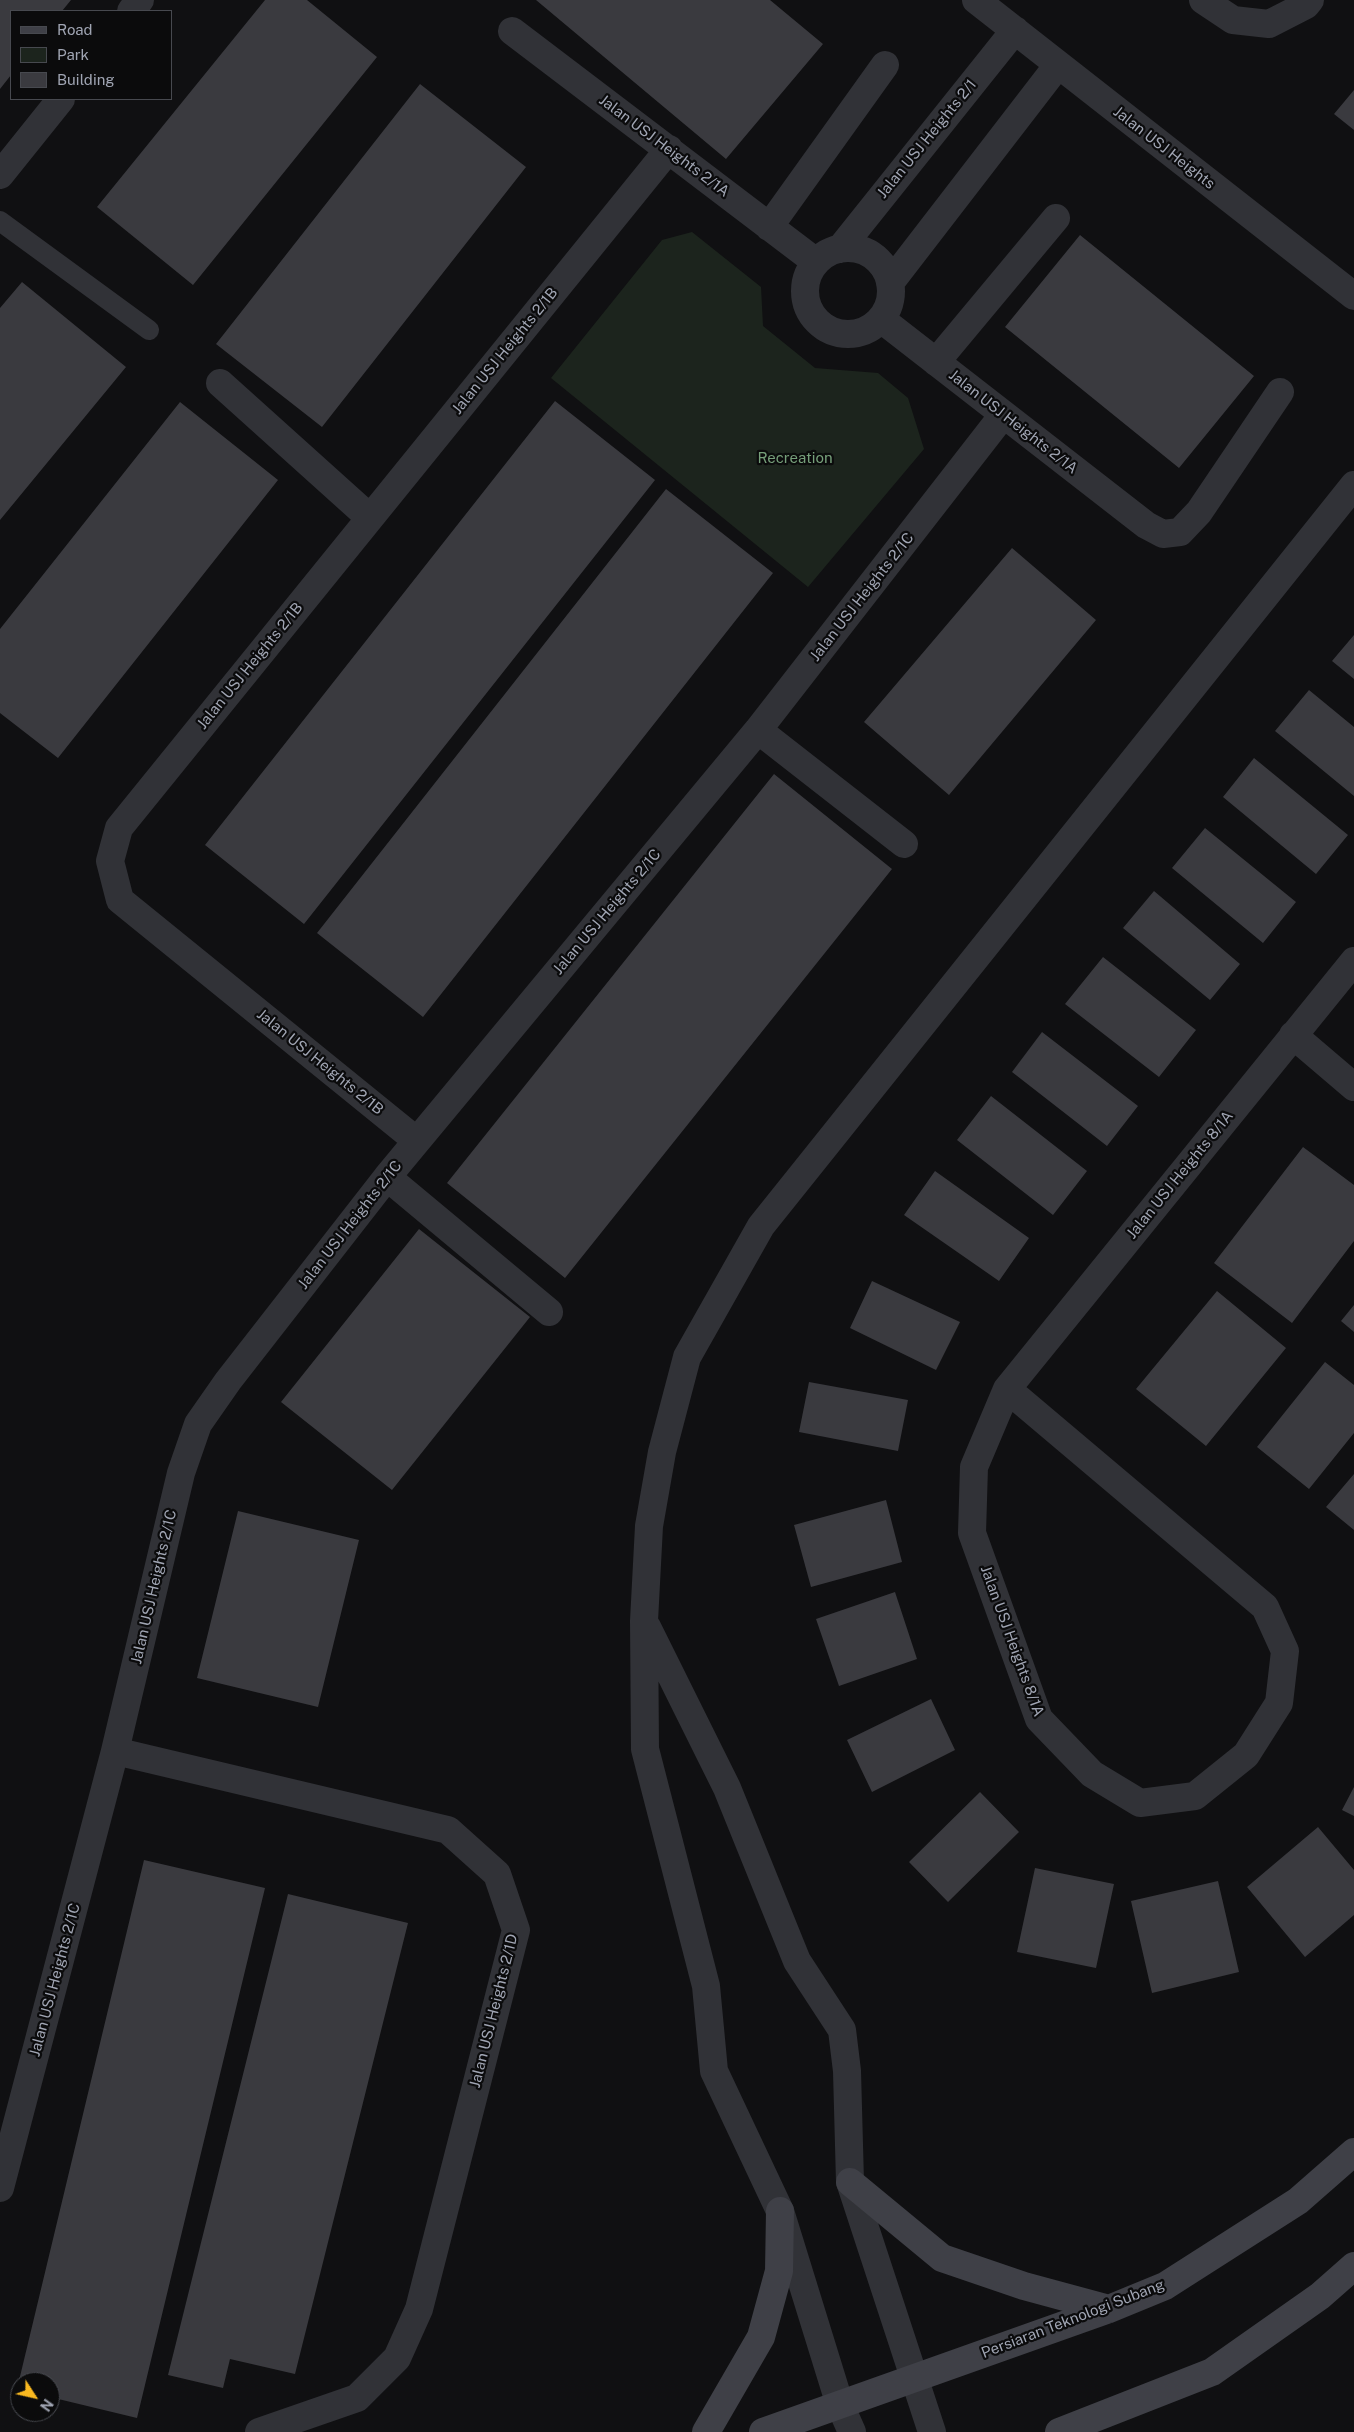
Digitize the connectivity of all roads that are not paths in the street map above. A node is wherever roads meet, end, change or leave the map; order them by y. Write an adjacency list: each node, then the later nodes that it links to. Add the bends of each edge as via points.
1 (140, 0): 5 (street)
2 (976, 0): 6 (street, Jalan USJ Heights)
3 (1203, 0): 4 (street, via 1232,20 1269,24)
4 (1310, 0)
5 (132, 10)
6 (1015, 30): 9 (street, Jalan USJ Heights); 16 (street, Jalan USJ Heights 2/1)
7 (512, 31): 11 (street, Jalan USJ Heights 2/1A)
8 (885, 65): 15 (street)
9 (1058, 65): 18 (street); 19 (street, Jalan USJ Heights)
10 (60, 100): 12 (street)
11 (669, 149): 15 (street, Jalan USJ Heights 2/1A); 27 (street, Jalan USJ Heights 2/1B)
12 (0, 175)
13 (1056, 218): 22 (street)
14 (0, 222): 21 (lane)
15 (769, 227): 17 (street, Jalan USJ Heights 2/1A)
16 (840, 249): 17 (street); 18 (street, via 857,249 872,255 884,268)
17 (816, 262): 20 (street, via 806,279 805,299 812,317 827,330 846,335 865,331)
18 (890, 283): 20 (street, via 890,302)
19 (1354, 296)
20 (881, 318): 22 (street, Jalan USJ Heights 2/1A)
21 (149, 330)
22 (936, 362): 25 (street, Jalan USJ Heights 2/1A)
23 (220, 383): 27 (street)
24 (1280, 392): 25 (street, Jalan USJ Heights 2/1A, via 1199,512 1180,532 1163,534 1146,525)
25 (1003, 415): 28 (street, Jalan USJ Heights 2/1C)
26 (1354, 485): 37 (street, via 762,1226 688,1358 662,1452 649,1526)
27 (370, 518): 33 (street, Jalan USJ Heights 2/1B, via 119,828 110,861 120,900)
28 (758, 730): 29 (street); 33 (street, Jalan USJ Heights 2/1C)
29 (904, 844)
30 (1354, 961): 31 (street, Jalan USJ Heights 8/1A)
31 (1293, 1035): 32 (street); 36 (street, Jalan USJ Heights 8/1A)
32 (1354, 1087)
33 (417, 1141): 34 (street, Jalan USJ Heights 2/1C)
34 (387, 1177): 35 (street); 38 (street, Jalan USJ Heights 2/1C, via 198,1424 181,1474)
35 (549, 1312)
36 (1007, 1389): 36 (street, Jalan USJ Heights 8/1A, via 974,1467 972,1533 1039,1719 1092,1774 1140,1803 1195,1796 1246,1754 1280,1703 1285,1651 1265,1607)
37 (644, 1622): 40 (street, via 727,1788 797,1961 842,2030 848,2071); 42 (street, via 645,1749 706,1986 714,2072)
38 (115, 1751): 41 (street, Jalan USJ Heights 2/1C); 48 (street, Jalan USJ Heights 2/1D, via 448,1830 497,1874 516,1930 419,2309 397,2358 357,2398)
39 (1354, 2152): 44 (main road, Persiaran Teknologi Subang, via 1298,2201 1165,2286)
40 (850, 2182): 44 (main road, via 942,2258 1024,2286); 45 (street)
41 (0, 2188)
42 (780, 2211): 46 (street); 49 (main road, via 778,2271 761,2337)
43 (1354, 2266): 47 (main road, via 1320,2296 1212,2372)
44 (1109, 2309): 45 (main road, Persiaran Teknologi Subang)
45 (914, 2380): 46 (main road, Persiaran Teknologi Subang); 52 (street)
46 (840, 2405): 50 (main road, Persiaran Teknologi Subang); 51 (street)
47 (1064, 2431)
48 (259, 2432)
49 (706, 2432)
50 (763, 2432)
51 (852, 2432)
52 (932, 2432)

